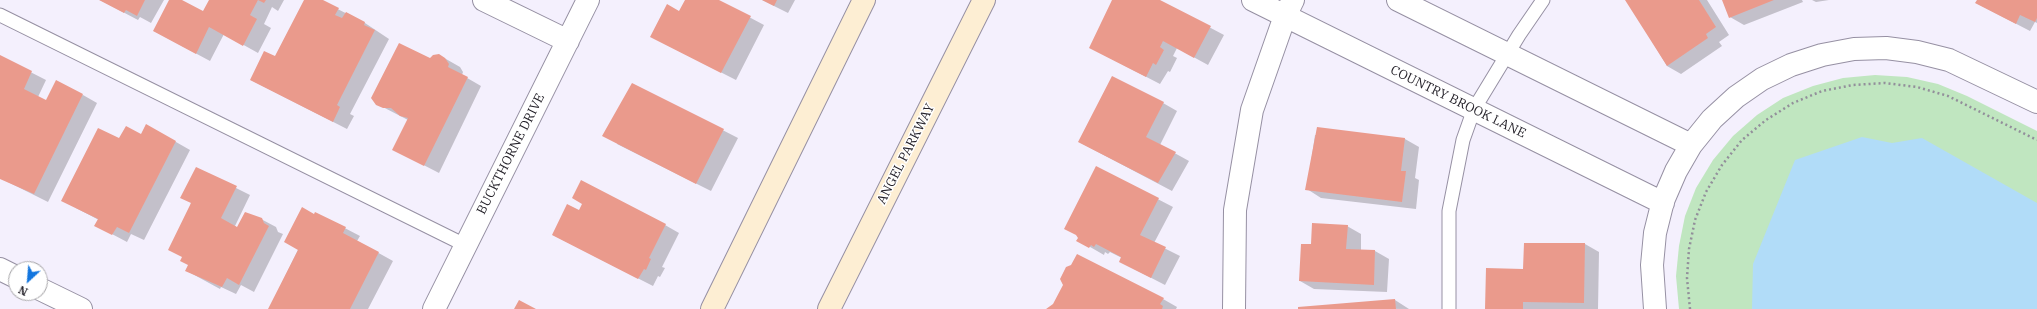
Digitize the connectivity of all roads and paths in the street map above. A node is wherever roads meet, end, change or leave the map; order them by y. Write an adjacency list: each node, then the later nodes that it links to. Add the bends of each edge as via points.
1 (484, 0): 10 (street)
2 (588, 0): 10 (street, BUCKTHORNE DRIVE)
3 (864, 0): 21 (main road)
4 (984, 0): 22 (main road, ANGEL PARKWAY)
5 (1253, 0): 8 (street, COUNTRY BROOK LANE)
6 (1398, 0): 11 (street)
7 (1543, 0): 11 (lane)
8 (1289, 8): 13 (street, COUNTRY BROOK LANE); 23 (street, via 1252,110 1235,210)
9 (0, 15): 17 (lane)
10 (568, 41): 17 (street, BUCKTHORNE DRIVE)
11 (1508, 55): 13 (lane); 15 (street)
12 (2037, 102): 15 (street, via 1949,60 1918,52 1886,48 1854,49 1822,55 1791,65 1762,79 1717,114)
13 (1474, 109): 16 (street, COUNTRY BROOK LANE); 24 (lane, via 1463,140 1449,211)
14 (2037, 140): 26 (path, via 1948,96 1917,87 1885,83 1854,85 1822,91 1793,103 1766,120 1742,140 1722,165 1706,192 1695,220 1689,249 1687,278)
15 (1691, 145): 16 (street, via 1676,171)
16 (1663, 203): 25 (street, via 1655,233 1652,265)
17 (466, 245): 20 (street, BUCKTHORNE DRIVE)
18 (48, 293): 19 (street)
19 (81, 309)
20 (434, 309)
21 (712, 309)
22 (829, 309)
23 (1234, 309)
24 (1449, 309)
25 (1655, 309)
26 (1690, 309)

